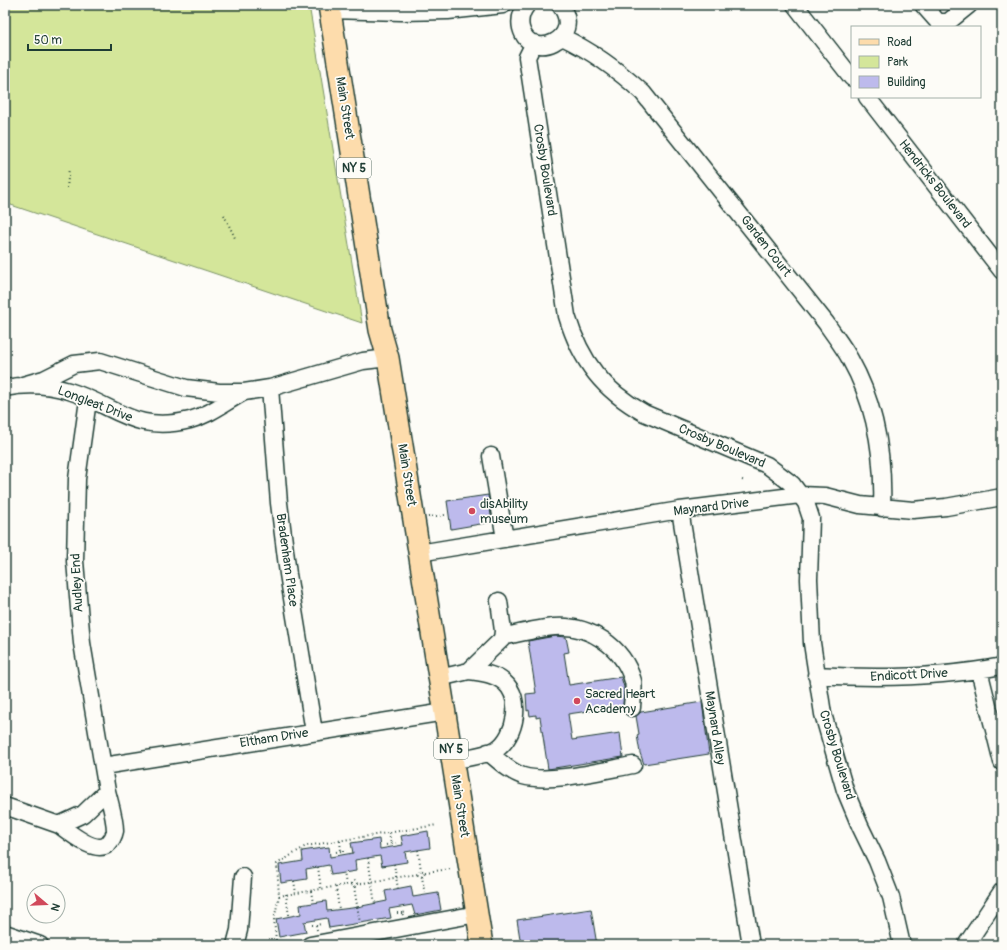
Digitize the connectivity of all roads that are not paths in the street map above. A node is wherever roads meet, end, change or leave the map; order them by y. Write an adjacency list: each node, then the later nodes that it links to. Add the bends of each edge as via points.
1 (503, 5): 7 (street, via 448,11 402,12)
2 (508, 5): 8 (street)
3 (560, 5): 9 (street, via 567,17)
4 (795, 5): 11 (street)
5 (924, 5): 6 (street, via 938,22 948,22)
6 (969, 5)
7 (329, 8): 14 (main road, Main Street / NY 5, via 380,330)
8 (525, 8): 10 (street, via 520,26 523,34)
9 (562, 36): 10 (street, via 558,41 546,45); 23 (street, Garden Court, via 582,46 627,78 643,93 826,323 849,358 869,401 881,451)
10 (534, 43): 21 (street, Crosby Boulevard, via 527,57 568,316 580,352 599,379 628,404 767,465 792,484)
11 (851, 77)
12 (868, 98): 13 (street, Hendricks Boulevard)
13 (1002, 271)
14 (388, 358): 17 (street, Longleat Drive, via 363,361); 26 (main road, Main Street / NY 5)
15 (23, 385): 16 (street); 18 (street, Longleat Drive, via 44,379 74,364 100,361 186,388); 19 (street, Longleat Drive, via 69,391)
16 (5, 388)
17 (270, 388): 18 (street, Longleat Drive); 36 (street, Bradenham Place, via 279,503 288,574)
18 (244, 392): 19 (street, Longleat Drive, via 208,414 192,420 159,424 122,416)
19 (88, 400): 41 (street, Audley End, via 77,479 75,561 82,643)
20 (491, 456): 25 (street)
21 (800, 495): 23 (street, Maynard Drive, via 825,496); 24 (street, Maynard Drive); 32 (street, Crosby Boulevard, via 811,518 809,611)
22 (1002, 497): 23 (street, Maynard Drive, via 946,507 913,510)
23 (882, 508)
24 (680, 510): 25 (street, Maynard Drive); 54 (street, Maynard Alley)
25 (505, 539): 26 (street, Maynard Drive)
26 (419, 553): 33 (main road, Main Street / NY 5)
27 (499, 601): 28 (street)
28 (502, 636): 31 (street, via 495,647); 34 (street, via 555,627 586,630 610,643 623,659 634,682)
29 (1002, 666): 30 (street, Endicott Drive)
30 (979, 670): 32 (street, Endicott Drive, via 898,678); 39 (street)
31 (469, 671): 33 (street); 37 (street, via 496,676 506,683 515,704 515,719 506,741 496,750)
32 (816, 675): 55 (street, Crosby Boulevard, via 823,714 845,790 890,897)
33 (439, 678): 35 (main road, Main Street / NY 5)
34 (632, 708)
35 (445, 712): 36 (street, Eltham Drive); 38 (main road, Main Street / NY 5)
36 (314, 732): 41 (street, Eltham Drive)
37 (488, 752): 38 (street); 40 (street, via 509,769 523,776 535,778 552,778)
38 (453, 761): 47 (main road, Main Street / NY 5)
39 (1002, 762)
40 (633, 765)
41 (103, 766): 42 (street, Audley End)
42 (107, 791): 44 (street, via 83,814); 44 (street, Audley End, via 115,832 112,840 105,846 87,844)
43 (5, 806): 44 (street)
44 (59, 825)
45 (243, 877): 52 (street, via 239,930)
46 (1002, 891): 56 (street)
47 (477, 914): 50 (street); 53 (main road, Main Street / NY 5)
48 (14, 939): 51 (street)
49 (313, 941): 50 (street)
50 (346, 941)
51 (40, 945)
52 (235, 945)
53 (482, 945)
54 (751, 945)
55 (902, 945)
56 (966, 945)

